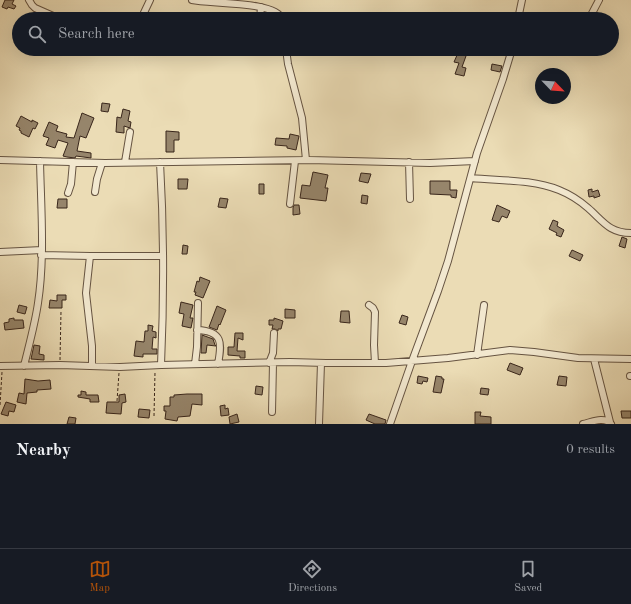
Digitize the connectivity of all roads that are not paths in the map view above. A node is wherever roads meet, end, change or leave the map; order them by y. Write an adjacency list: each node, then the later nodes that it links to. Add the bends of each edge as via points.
1 (29, 0): 7 (street, via 35,8)
2 (150, 0): 8 (street)
3 (192, 0): 6 (street)
4 (522, 0): 11 (street)
5 (599, 0): 12 (street)
6 (261, 7): 9 (street); 10 (street)
7 (44, 12)
8 (144, 12)
9 (261, 12)
10 (276, 12)
11 (519, 12)
12 (593, 12)
13 (287, 56): 17 (street, via 302,118)
14 (510, 56): 20 (street)
15 (130, 132): 23 (street)
16 (0, 160): 18 (street)
17 (306, 160): 19 (street); 25 (street)
18 (40, 161): 21 (street); 33 (street)
19 (295, 161): 24 (street); 30 (street)
20 (475, 161): 25 (street); 26 (street)
21 (73, 162): 22 (street); 28 (street)
22 (102, 162): 23 (street); 27 (street)
23 (125, 162): 24 (street)
24 (160, 162): 35 (street)
25 (409, 162): 29 (street)
26 (471, 178): 31 (street, via 530,183 560,190 586,206 609,228); 44 (street, via 448,262)
27 (95, 192)
28 (68, 193)
29 (410, 199)
30 (290, 204)
31 (631, 233)
32 (0, 252): 33 (street)
33 (41, 252): 34 (street); 52 (street, via 38,302)
34 (90, 256): 35 (street); 53 (street, via 86,293)
35 (163, 256): 50 (street)
36 (198, 303): 39 (street)
37 (369, 305): 47 (street, via 375,312)
38 (484, 305): 41 (street)
39 (197, 330): 48 (street); 49 (street, via 209,332 220,341)
40 (274, 333): 45 (street)
41 (477, 355): 42 (street, via 510,350); 44 (street)
42 (594, 359): 43 (street); 55 (street)
43 (631, 359)
44 (412, 361): 47 (street); 57 (street)
45 (271, 363): 46 (street); 49 (street); 54 (street)
46 (321, 363): 47 (street); 56 (street)
47 (375, 363)
48 (194, 364): 49 (street); 50 (street)
49 (218, 364)
50 (158, 365): 53 (street)
51 (1, 366): 52 (street)
52 (24, 366): 53 (street)
53 (92, 366)
54 (272, 412)
55 (610, 423): 58 (street, via 600,420)
56 (319, 424)
57 (390, 424)
58 (583, 424)

